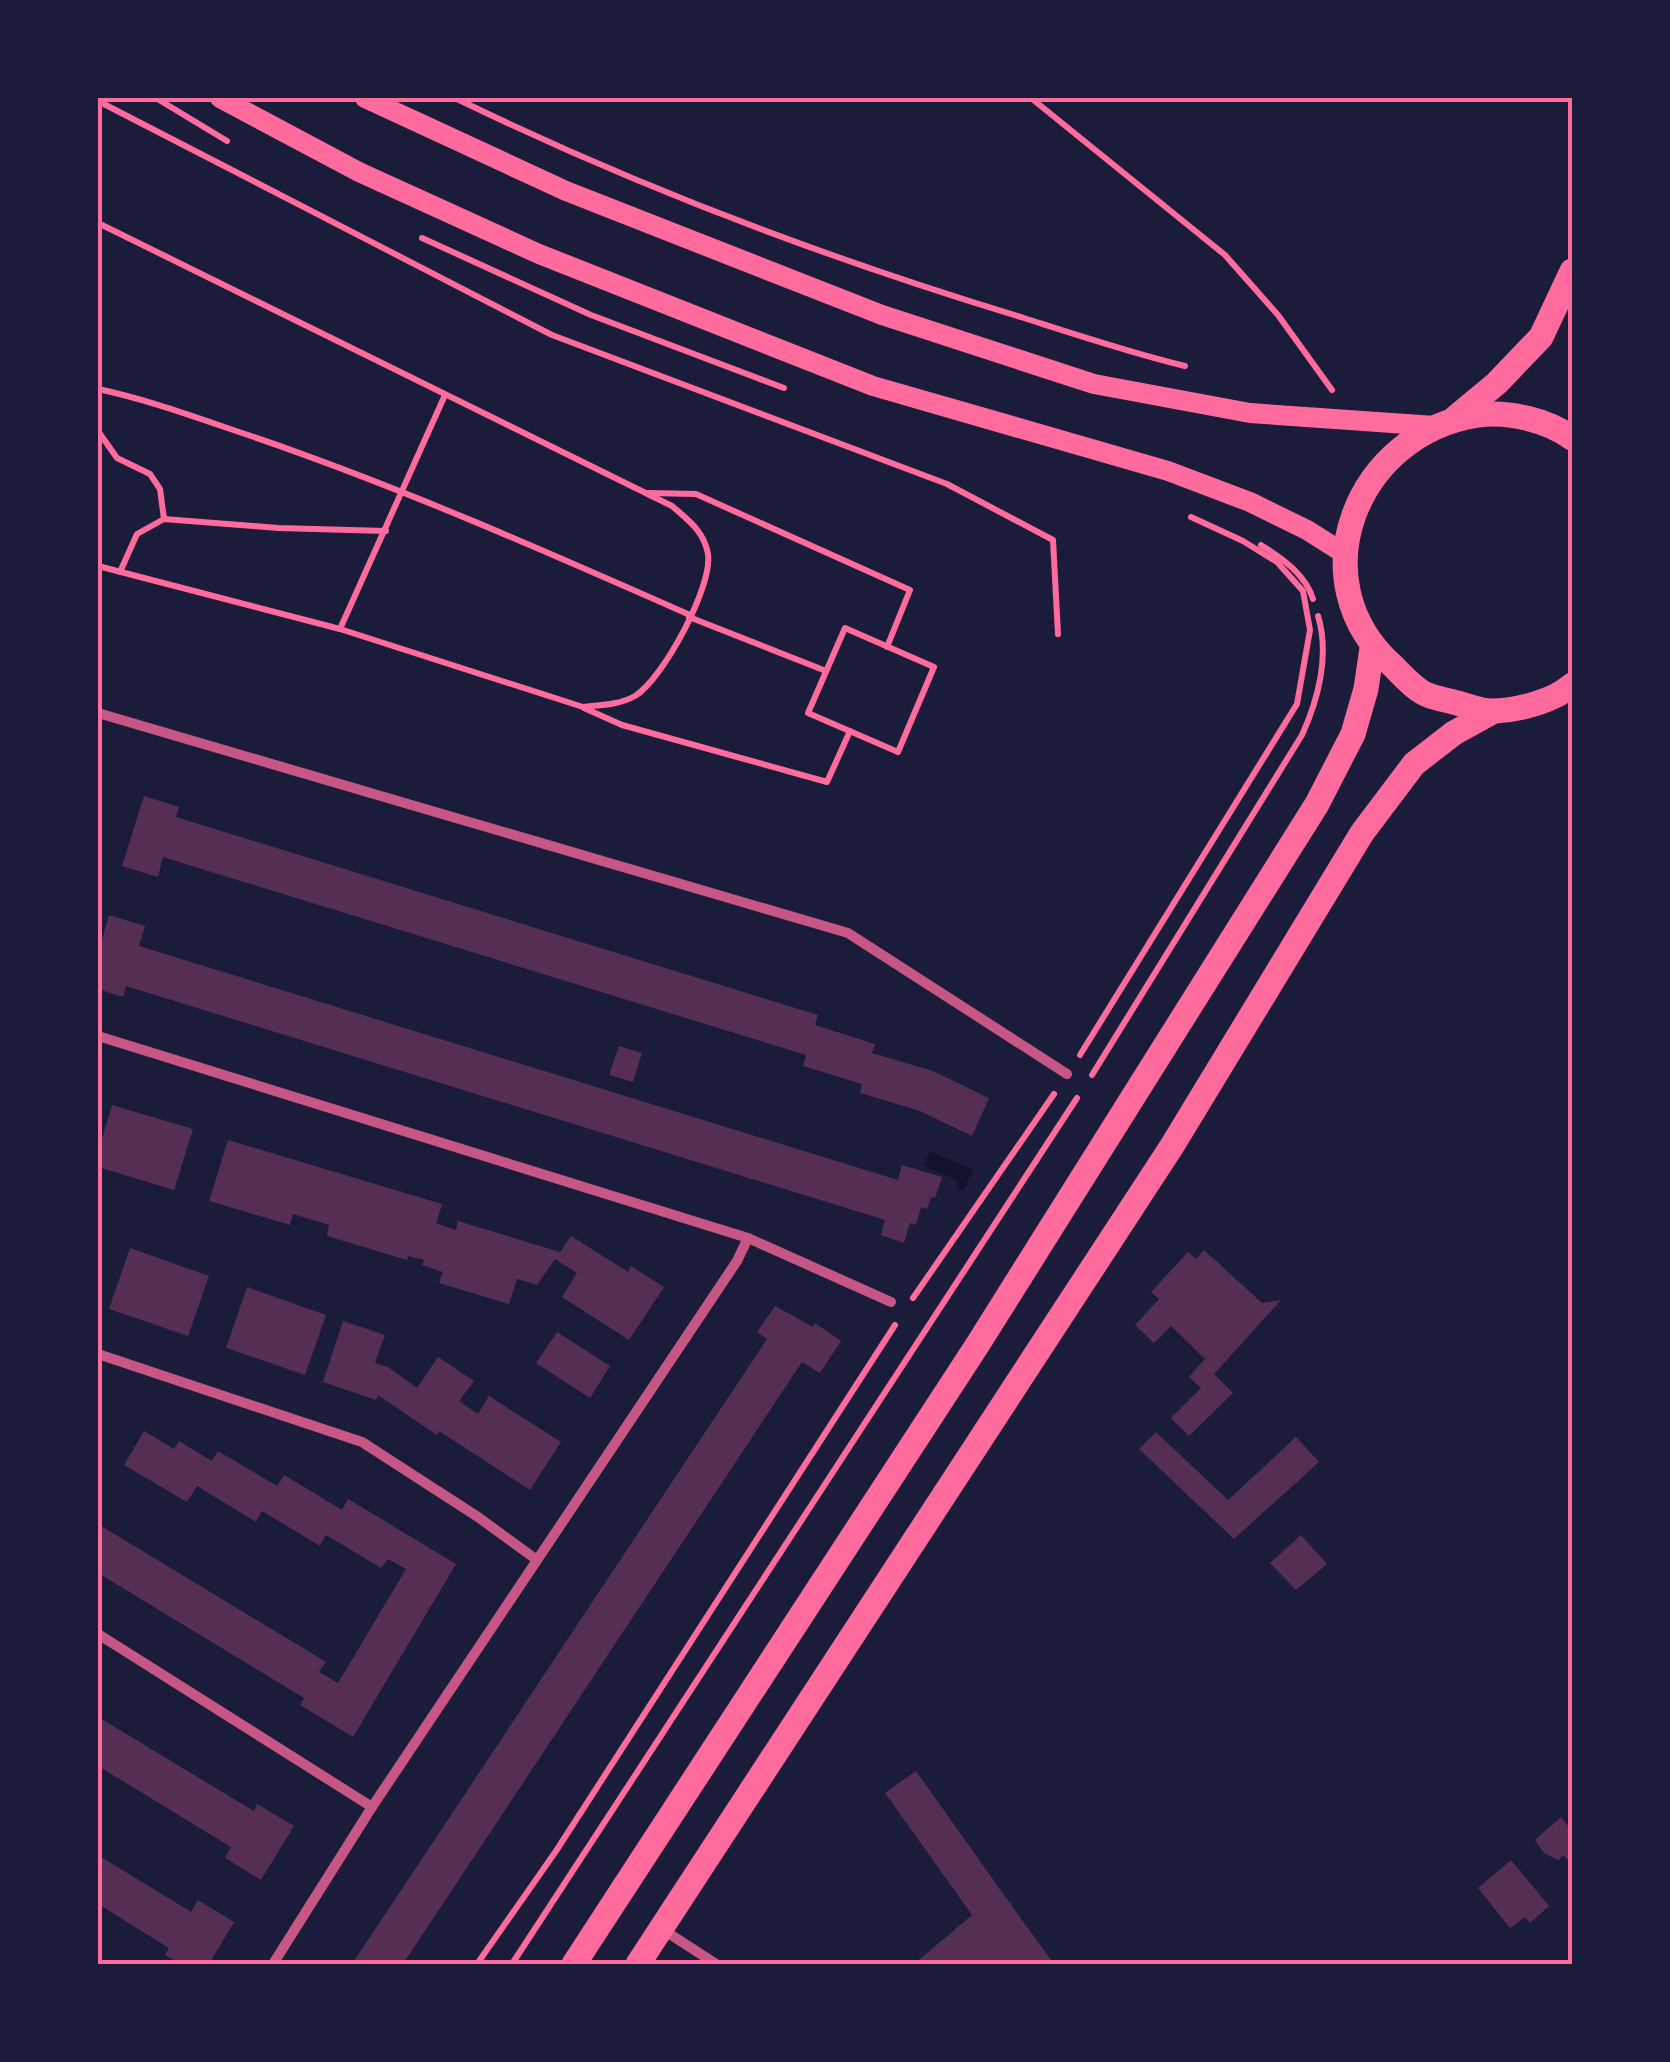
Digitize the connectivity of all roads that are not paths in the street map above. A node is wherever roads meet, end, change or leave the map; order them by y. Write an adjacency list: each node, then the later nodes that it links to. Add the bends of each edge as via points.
1 (220, 98): 6 (main road, via 359,172 539,254 873,386 1250,502)
2 (365, 98): 4 (main road, via 566,192 882,315 1094,384 1250,413)
3 (1572, 271): 4 (main road, via 1541,337 1497,383)
4 (1444, 422): 5 (main road, via 1490,414 1526,418); 6 (main road, via 1411,438 1378,469 1354,509)
5 (1572, 438)
6 (1345, 554): 7 (main road, via 1351,603)
7 (1372, 648): 10 (main road, via 1424,694); 21 (main road, via 1354,734 1317,804 978,1344)
8 (1568, 694): 10 (main road)
9 (98, 712): 12 (street, via 848,933)
10 (1492, 712): 19 (main road, via 1414,764 1362,833 1172,1146)
11 (98, 1036): 13 (street)
12 (1068, 1074)
13 (748, 1238): 14 (street); 16 (street)
14 (891, 1302)
15 (98, 1354): 16 (street, via 362,1442)
16 (537, 1560): 18 (street)
17 (98, 1634): 18 (street)
18 (372, 1806): 20 (street)
19 (662, 1929): 22 (main road); 23 (street)
20 (273, 1964)
21 (574, 1964)
22 (638, 1964)
23 (716, 1964)

